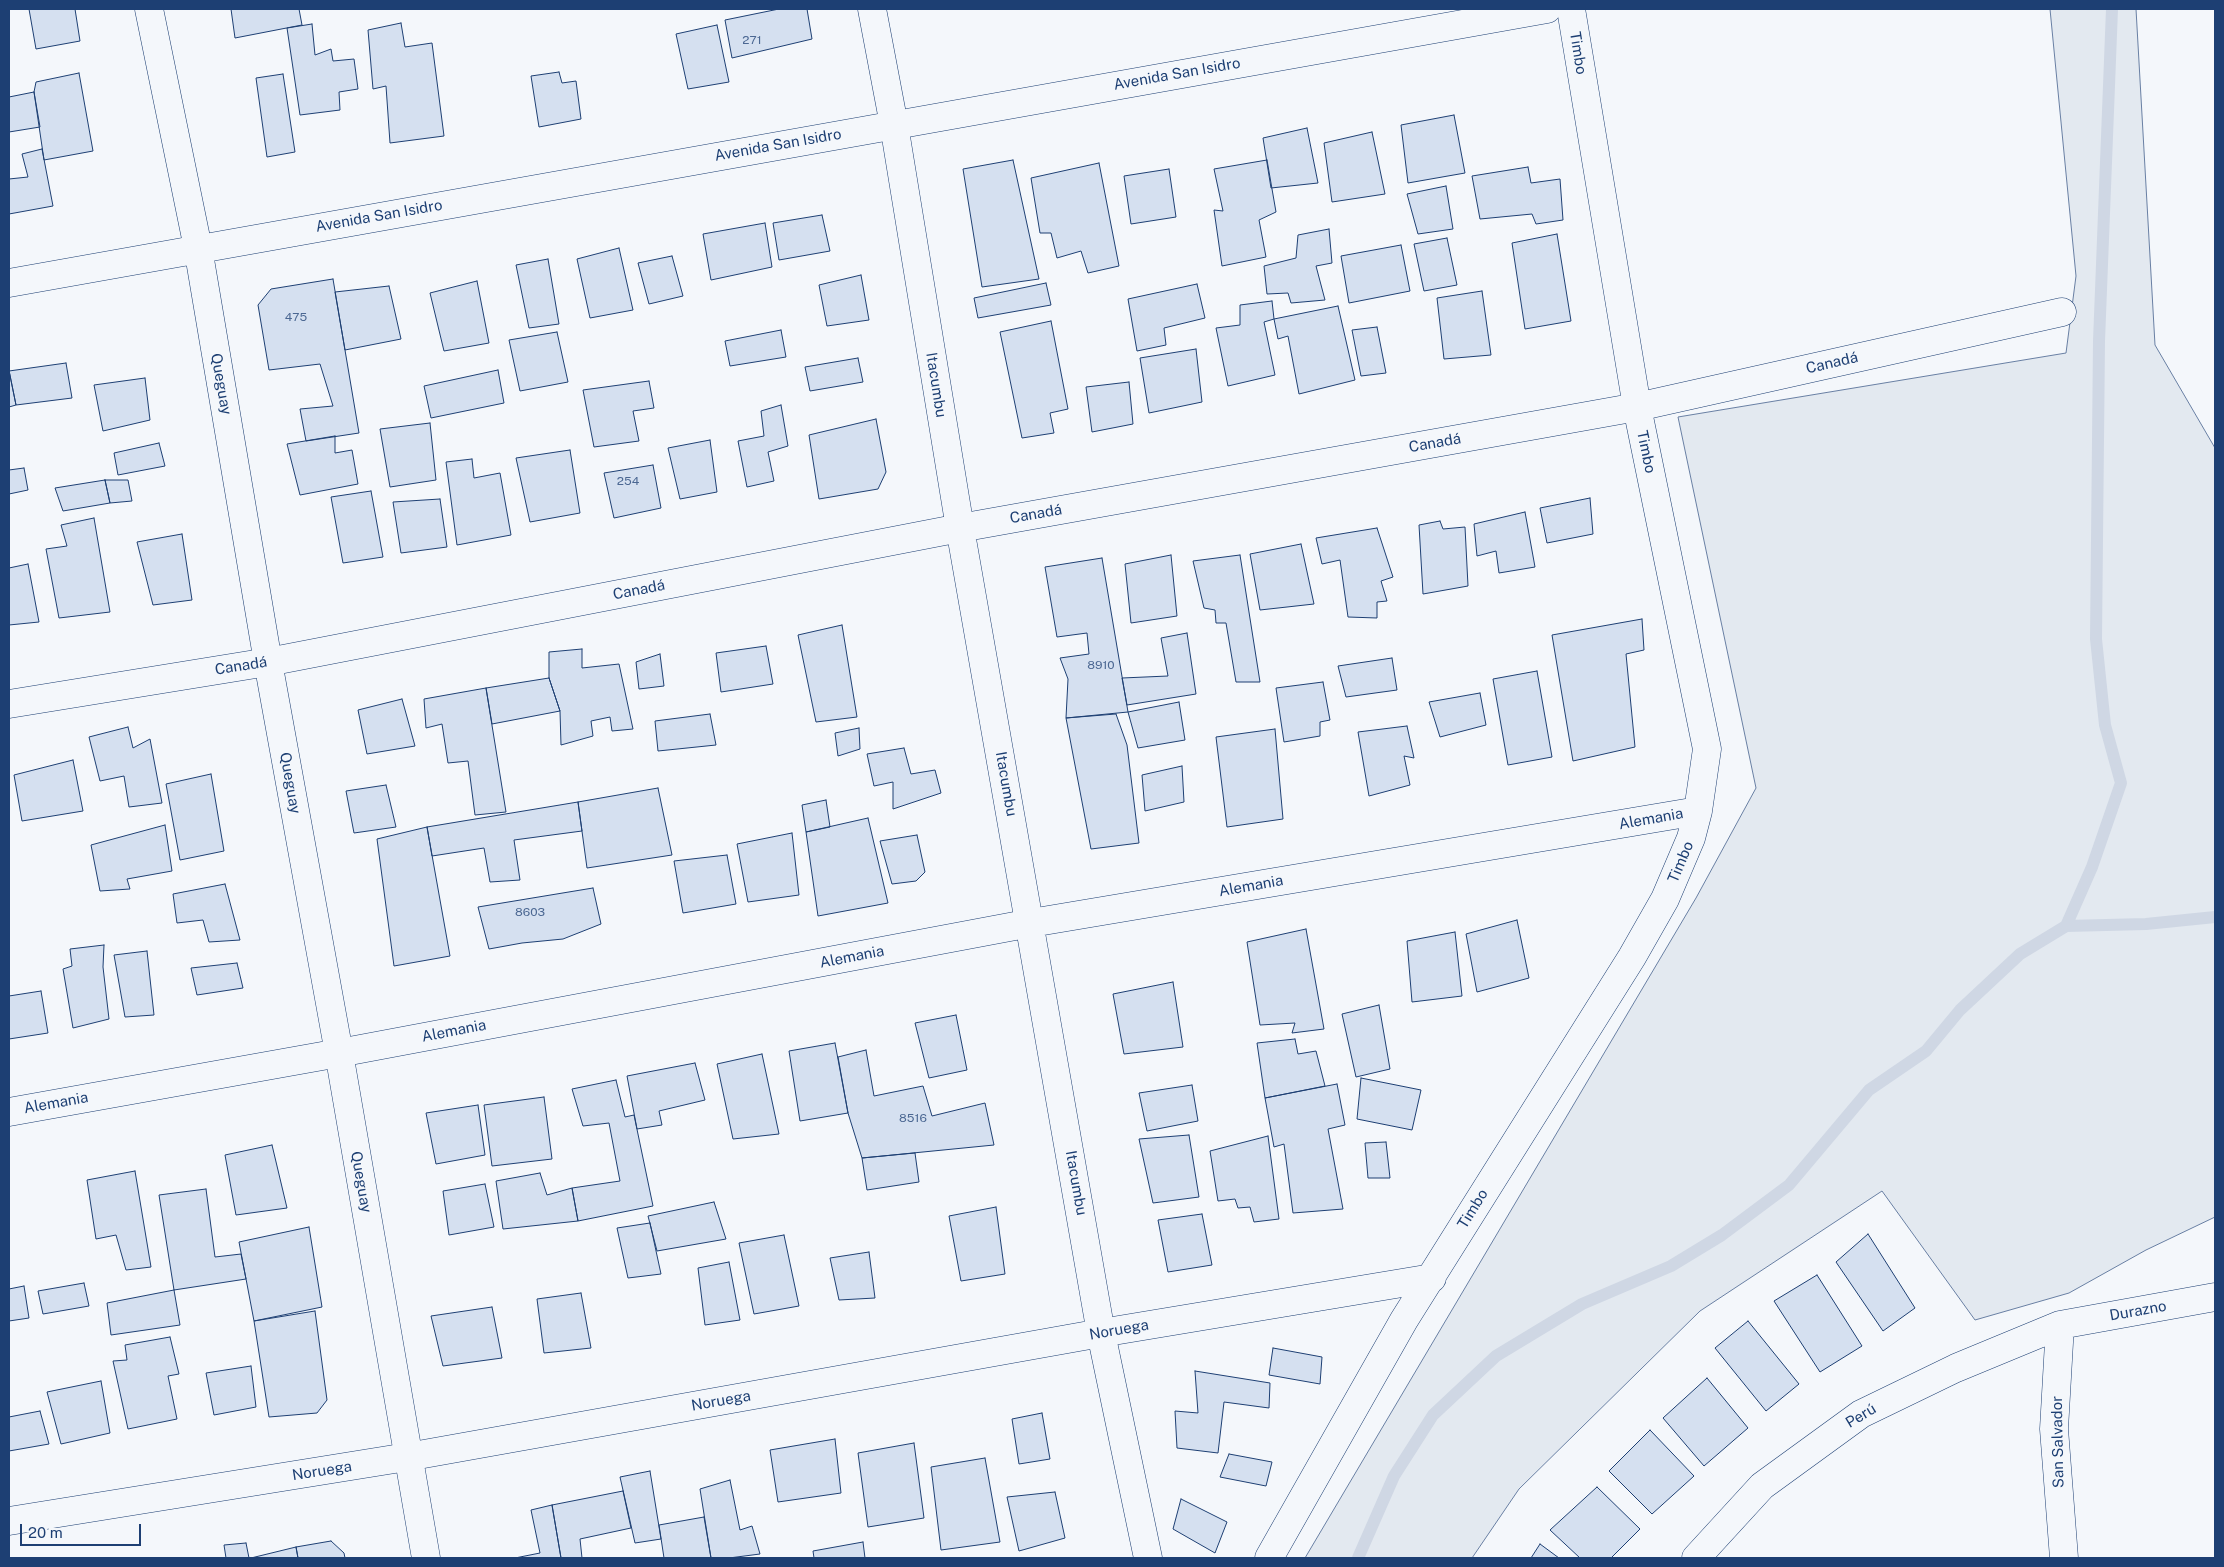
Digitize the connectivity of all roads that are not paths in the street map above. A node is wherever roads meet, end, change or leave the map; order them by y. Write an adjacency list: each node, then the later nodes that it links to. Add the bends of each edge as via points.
1 (149, 9): 6 (street, Queguay)
2 (872, 9): 5 (street, Itacumbu)
3 (1547, 9): 5 (street, Avenida San Isidro)
4 (1571, 9): 9 (street, Timbo)
5 (894, 125): 6 (street, Avenida San Isidro); 10 (street, Itacumbu)
6 (198, 248): 7 (street, Avenida San Isidro); 11 (street, Queguay)
7 (9, 283)
8 (2062, 312): 9 (street, Canadá)
9 (1637, 406): 10 (street, Canadá); 13 (street, Timbo, via 1707,749)
10 (960, 528): 11 (street, Canadá); 14 (street, Itacumbu)
11 (268, 662): 12 (street, Canadá); 15 (street, Queguay)
12 (9, 704)
13 (1698, 811): 14 (street, Alemania); 17 (street, Timbo, via 1691,838 1665,900)
14 (1030, 923): 15 (street, Alemania); 20 (street, Itacumbu)
15 (340, 1053): 16 (street, Alemania); 21 (street, Queguay)
16 (9, 1112)
17 (1432, 1278): 20 (street, Noruega); 25 (street, Timbo, via 1404,1320)
18 (2215, 1298): 19 (street, Durazno)
19 (2060, 1325): 26 (street, Perú, via 1956,1368 1861,1414 1762,1486); 27 (street, San Salvador, via 2054,1429)
20 (1101, 1333): 21 (street, Noruega); 24 (street, Itacumbu)
21 (407, 1457): 22 (street, Noruega); 23 (street, Queguay)
22 (9, 1521)
23 (426, 1558)
24 (1148, 1558)
25 (1269, 1558)
26 (1696, 1558)
27 (2064, 1558)

